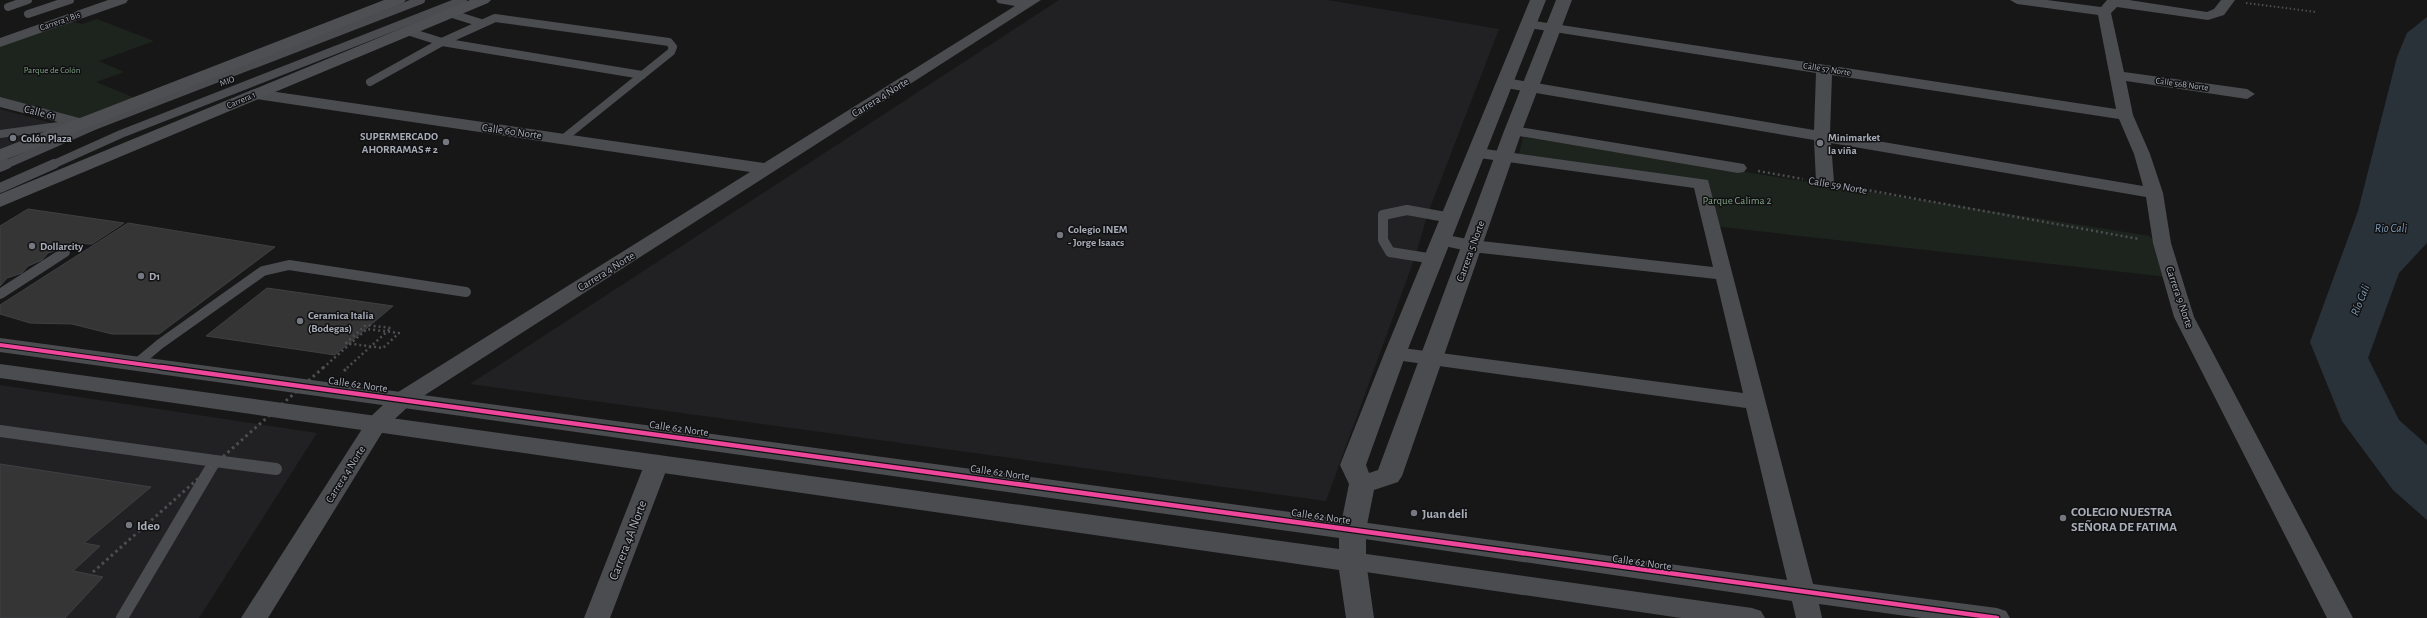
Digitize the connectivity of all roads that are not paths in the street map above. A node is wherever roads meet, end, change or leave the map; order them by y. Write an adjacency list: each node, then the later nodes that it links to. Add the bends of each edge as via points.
1 (28, 0): 15 (lane)
2 (70, 0): 17 (lane)
3 (121, 0): 23 (street, Carrera 1 Bis)
4 (398, 0): 34 (main road)
5 (421, 0): 42 (lane, MIO, via 108,121)
6 (463, 0): 46 (lane, MIO, via 121,134)
7 (483, 0): 16 (main road, Carrera 1)
8 (1003, 0): 13 (street)
9 (1538, 0): 19 (street)
10 (1564, 0): 20 (street, Carrera 5 Norte)
11 (2017, 0): 14 (street)
12 (2228, 0): 14 (street, via 2219,12 2208,16)
13 (1031, 2): 44 (street, Carrera 4 Norte)
14 (2111, 5): 26 (street, Carrera 9 Norte)
15 (8, 7)
16 (449, 13): 18 (lane); 21 (main road, Carrera 1)
17 (28, 14)
18 (481, 24): 22 (lane); 25 (lane, via 504,18 669,42 673,47 671,52)
19 (1528, 24): 20 (street, Calle 57 Norte); 28 (street)
20 (1555, 27): 24 (street, Calle 57 Norte); 29 (street, Carrera 5 Norte)
21 (407, 31): 22 (lane); 30 (main road, Carrera 1)
22 (442, 42): 25 (lane); 27 (lane)
23 (0, 43)
24 (1824, 69): 33 (street, Calle 57 Norte); 37 (street)
25 (642, 75): 38 (lane)
26 (2116, 75): 31 (street, Calle 56B Norte); 33 (street, Carrera 9 Norte)
27 (370, 82)
28 (1506, 83): 29 (street); 39 (street)
29 (1530, 86): 35 (street, Carrera 5 Norte); 37 (street)
30 (256, 94): 38 (street, Calle 60 Norte); 48 (main road, Carrera 1)
31 (2247, 94)
32 (0, 102): 34 (street, Calle 61)
33 (2125, 114): 47 (street, Carrera 9 Norte, via 2142,154)
34 (81, 123): 36 (lane); 40 (main road)
35 (1513, 131): 41 (street, Carrera 5 Norte); 43 (street)
36 (0, 134)
37 (1822, 136): 45 (street); 47 (street)
38 (564, 138): 44 (street, Calle 60 Norte)
39 (1478, 153): 41 (street); 49 (street)
40 (0, 156)
41 (1504, 157): 51 (street, Carrera 5 Norte); 54 (street, via 1702,184)
42 (0, 167)
43 (1738, 168)
44 (767, 169): 62 (street, Carrera 4 Norte)
45 (1825, 182)
46 (0, 188)
47 (2154, 193): 82 (street, Carrera 9 Norte, via 2162,243 2184,317)
48 (0, 200)
49 (1451, 218): 50 (street); 53 (lane, via 1428,213 1396,211 1383,215 1382,244 1385,249 1402,255)
50 (1442, 240): 51 (street); 53 (street)
51 (1472, 246): 54 (street); 59 (street, Carrera 5 Norte)
52 (65, 252): 56 (lane)
53 (1434, 259): 58 (street)
54 (1724, 274): 63 (street)
55 (466, 292): 60 (lane, via 289,265 277,266 263,271)
56 (0, 294)
57 (0, 345): 60 (street, Calle 62 Norte)
58 (1395, 354): 59 (street); 69 (street, via 1353,465)
59 (1431, 359): 63 (street); 69 (street, Carrera 5 Norte, via 1389,476)
60 (136, 364): 62 (street, Calle 62 Norte)
61 (0, 370): 64 (street)
62 (403, 399): 64 (street, Carrera 4 Norte); 70 (street, Calle 62 Norte)
63 (1754, 402): 73 (street)
64 (377, 423): 67 (street); 76 (street, Carrera 4 Norte)
65 (0, 431): 66 (lane)
66 (215, 461): 68 (lane); 75 (lane)
67 (657, 463): 71 (street); 77 (street, Carrera 4A Norte)
68 (276, 469)
69 (1362, 484): 70 (street)
70 (1353, 530): 71 (street); 72 (street, Calle 62 Norte)
71 (1352, 561): 74 (street); 78 (street)
72 (1650, 572): 73 (street, Calle 62 Norte); 74 (street)
73 (1802, 591): 80 (street); 81 (street, Calle 62 Norte)
74 (1669, 612): 79 (street)
75 (122, 618)
76 (254, 618)
77 (597, 618)
78 (1360, 618)
79 (1752, 618)
80 (1809, 618)
81 (1997, 618)
82 (2340, 618)

